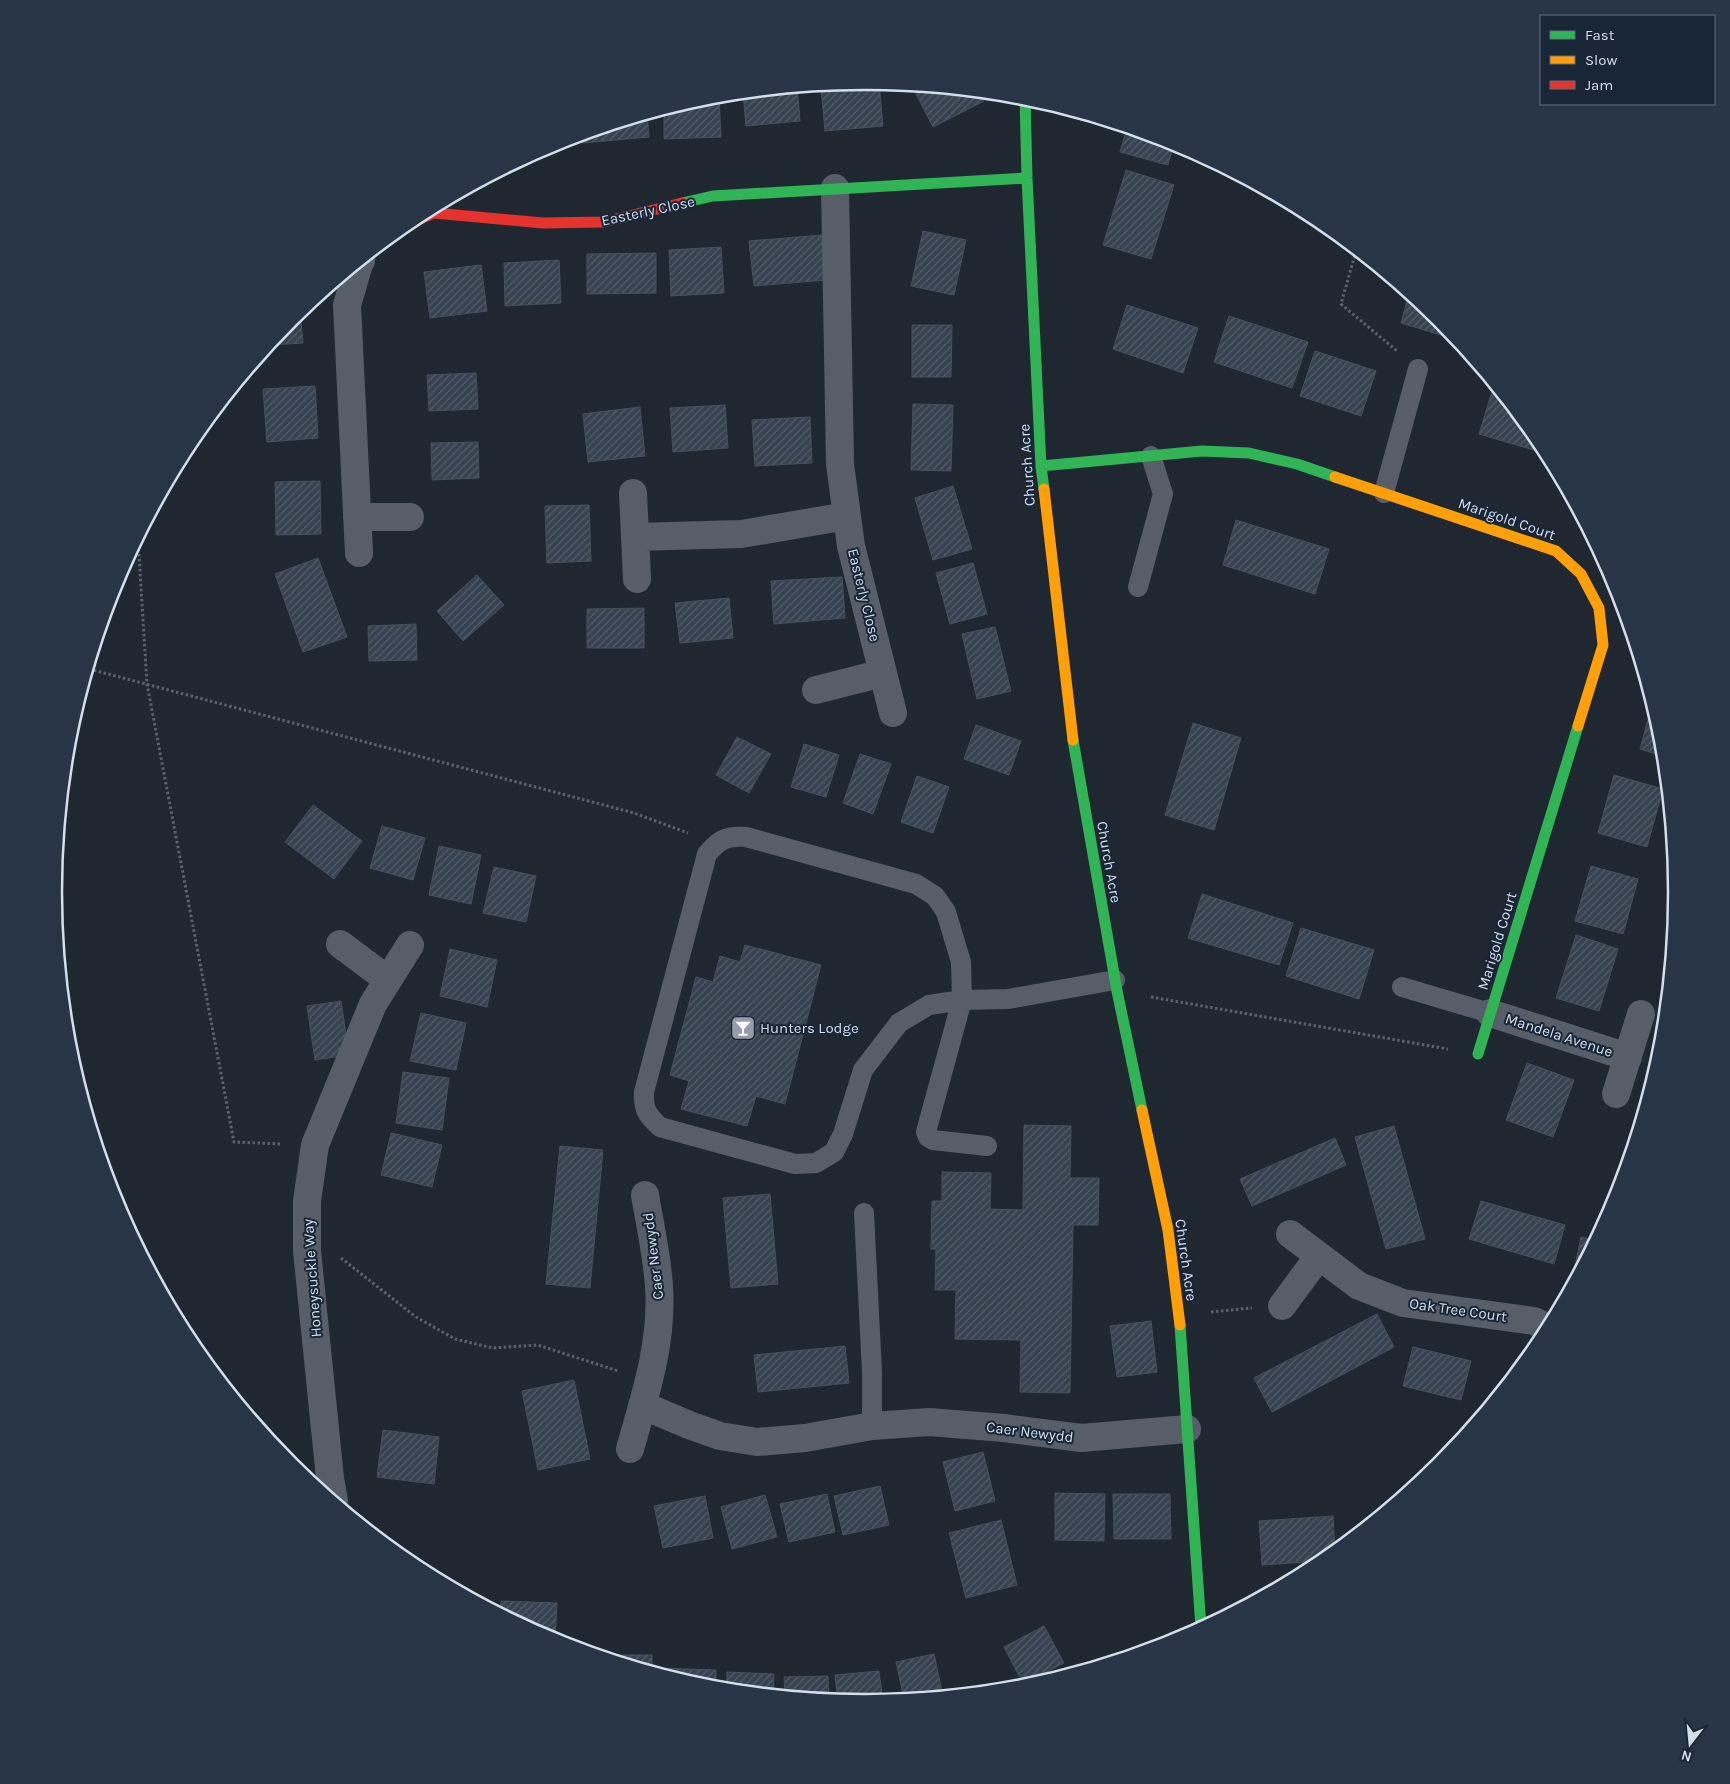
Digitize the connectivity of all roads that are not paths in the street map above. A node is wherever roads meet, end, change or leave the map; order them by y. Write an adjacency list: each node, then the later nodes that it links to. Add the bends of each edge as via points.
1 (1025, 106): 2 (street, Church Acre)
2 (1027, 178): 3 (street, Easterly Close); 8 (street, Church Acre)
3 (835, 188): 4 (street, Easterly Close, via 713,196 604,222 543,222); 11 (street, Easterly Close, via 840,464)
4 (438, 213)
5 (357, 271): 12 (street, via 347,305)
6 (1418, 369): 10 (lane)
7 (1151, 456): 8 (street, Marigold Court); 10 (street, Marigold Court, via 1202,451 1249,452); 17 (lane, via 1163,494)
8 (1040, 466): 24 (street, Church Acre, via 1069,720)
9 (633, 493): 14 (street)
10 (1384, 493): 27 (street, Marigold Court, via 1556,551 1581,574 1598,608 1602,645)
11 (847, 516): 14 (street, via 741,534); 18 (street, Easterly Close, via 851,546)
12 (357, 517): 13 (street); 15 (street)
13 (410, 517)
14 (635, 537): 16 (street)
15 (359, 553)
16 (637, 580)
17 (1138, 587)
18 (883, 674): 19 (street); 20 (street, Easterly Close)
19 (816, 690)
20 (893, 712)
21 (340, 944): 23 (street)
22 (410, 945): 23 (street, Honeysuckle Way)
23 (388, 980): 43 (street, Honeysuckle Way, via 373,1004 315,1145 306,1201 306,1233)
24 (1116, 986): 26 (lane, via 1008,999); 41 (street, Church Acre, via 1168,1230)
25 (1402, 987): 27 (lane)
26 (962, 1000): 26 (lane, via 929,1005 899,1023 863,1070 834,1152 816,1163 796,1164 660,1127 649,1117 643,1104 707,854 717,843 731,836 746,837 916,884 934,896 946,912 961,962); 32 (lane, via 926,1132 934,1140)
27 (1490, 1013): 29 (street, Marigold Court); 30 (street, Mandela Avenue)
28 (1641, 1014): 30 (street, Mandela Avenue)
29 (1478, 1054)
30 (1628, 1057): 31 (street, Mandela Avenue)
31 (1616, 1094)
32 (987, 1146)
33 (646, 1195): 39 (street, Caer Newydd, via 659,1286 658,1326)
34 (864, 1213): 40 (lane)
35 (1290, 1234): 36 (street, Oak Tree Court)
36 (1319, 1256): 37 (street); 38 (street, Oak Tree Court, via 1359,1286 1403,1303)
37 (1282, 1306)
38 (1541, 1324)
39 (645, 1394): 40 (street, Caer Newydd, via 688,1425 720,1436 757,1442 805,1438); 42 (street, Caer Newydd)
40 (872, 1426): 41 (street, Caer Newydd, via 930,1422 1080,1438)
41 (1187, 1429): 44 (street, Church Acre)
42 (630, 1449)
43 (332, 1492)
44 (1200, 1621)

